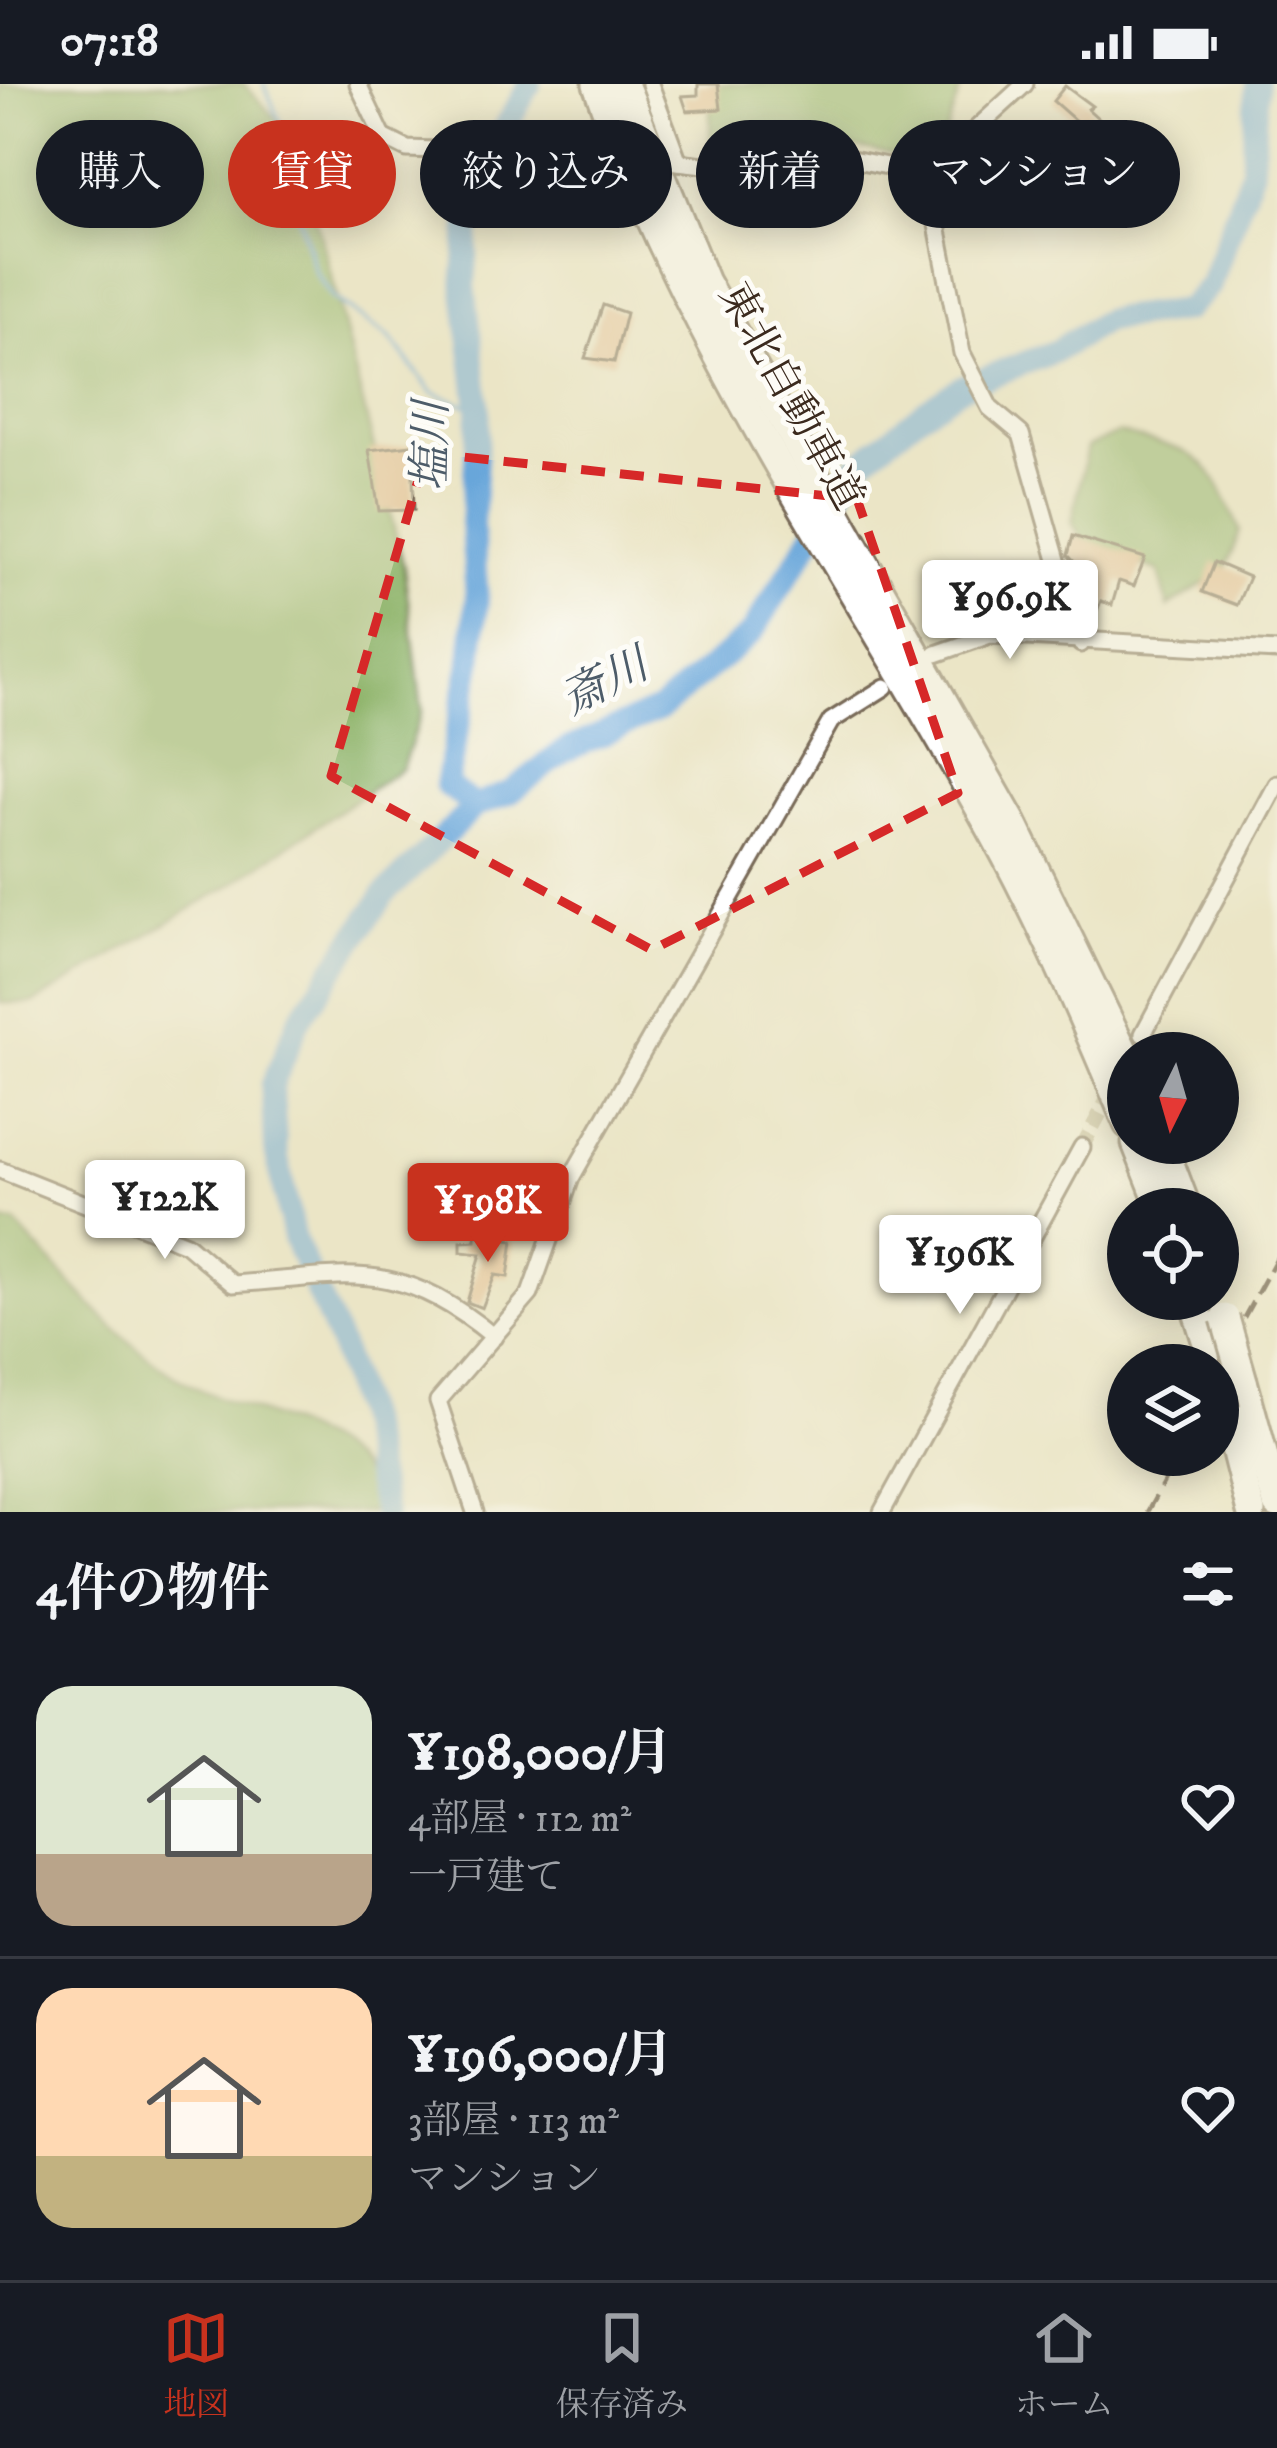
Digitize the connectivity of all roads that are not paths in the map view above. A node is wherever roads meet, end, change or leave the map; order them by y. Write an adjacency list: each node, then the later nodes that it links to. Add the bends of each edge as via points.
1 (358, 84): 7 (street, via 383,137)
2 (597, 84): 10 (highway, 東北自動車道, via 695,315)
3 (624, 84): 10 (highway, 東北自動車道, via 705,282)
4 (650, 84): 8 (street, via 674,161 747,170 812,151)
5 (1025, 84): 6 (street)
6 (986, 120)
7 (420, 150)
8 (888, 166)
9 (938, 228): 12 (street, via 962,353 990,408 1021,434)
10 (803, 486): 11 (highway, 東北自動車道)
11 (842, 552): 17 (highway, 東北自動車道, via 1013,824); 19 (highway, 東北自動車道, via 994,835)
12 (1081, 644): 13 (street); 14 (street, via 990,634)
13 (1277, 651)
14 (936, 655)
15 (885, 687): 22 (street, via 831,722 571,1178 530,1294)
16 (1277, 784): 18 (street)
17 (1114, 1032)
18 (1144, 1032)
19 (1107, 1079)
20 (1082, 1147): 27 (street)
21 (0, 1170): 22 (street, via 186,1244 233,1284 369,1274 410,1282)
22 (494, 1337): 26 (street, via 438,1401)
23 (1239, 1402): 25 (highway)
24 (1239, 1464): 28 (highway, bridge)
25 (1277, 1504)
26 (475, 1512)
27 (882, 1512)
28 (1251, 1512)

